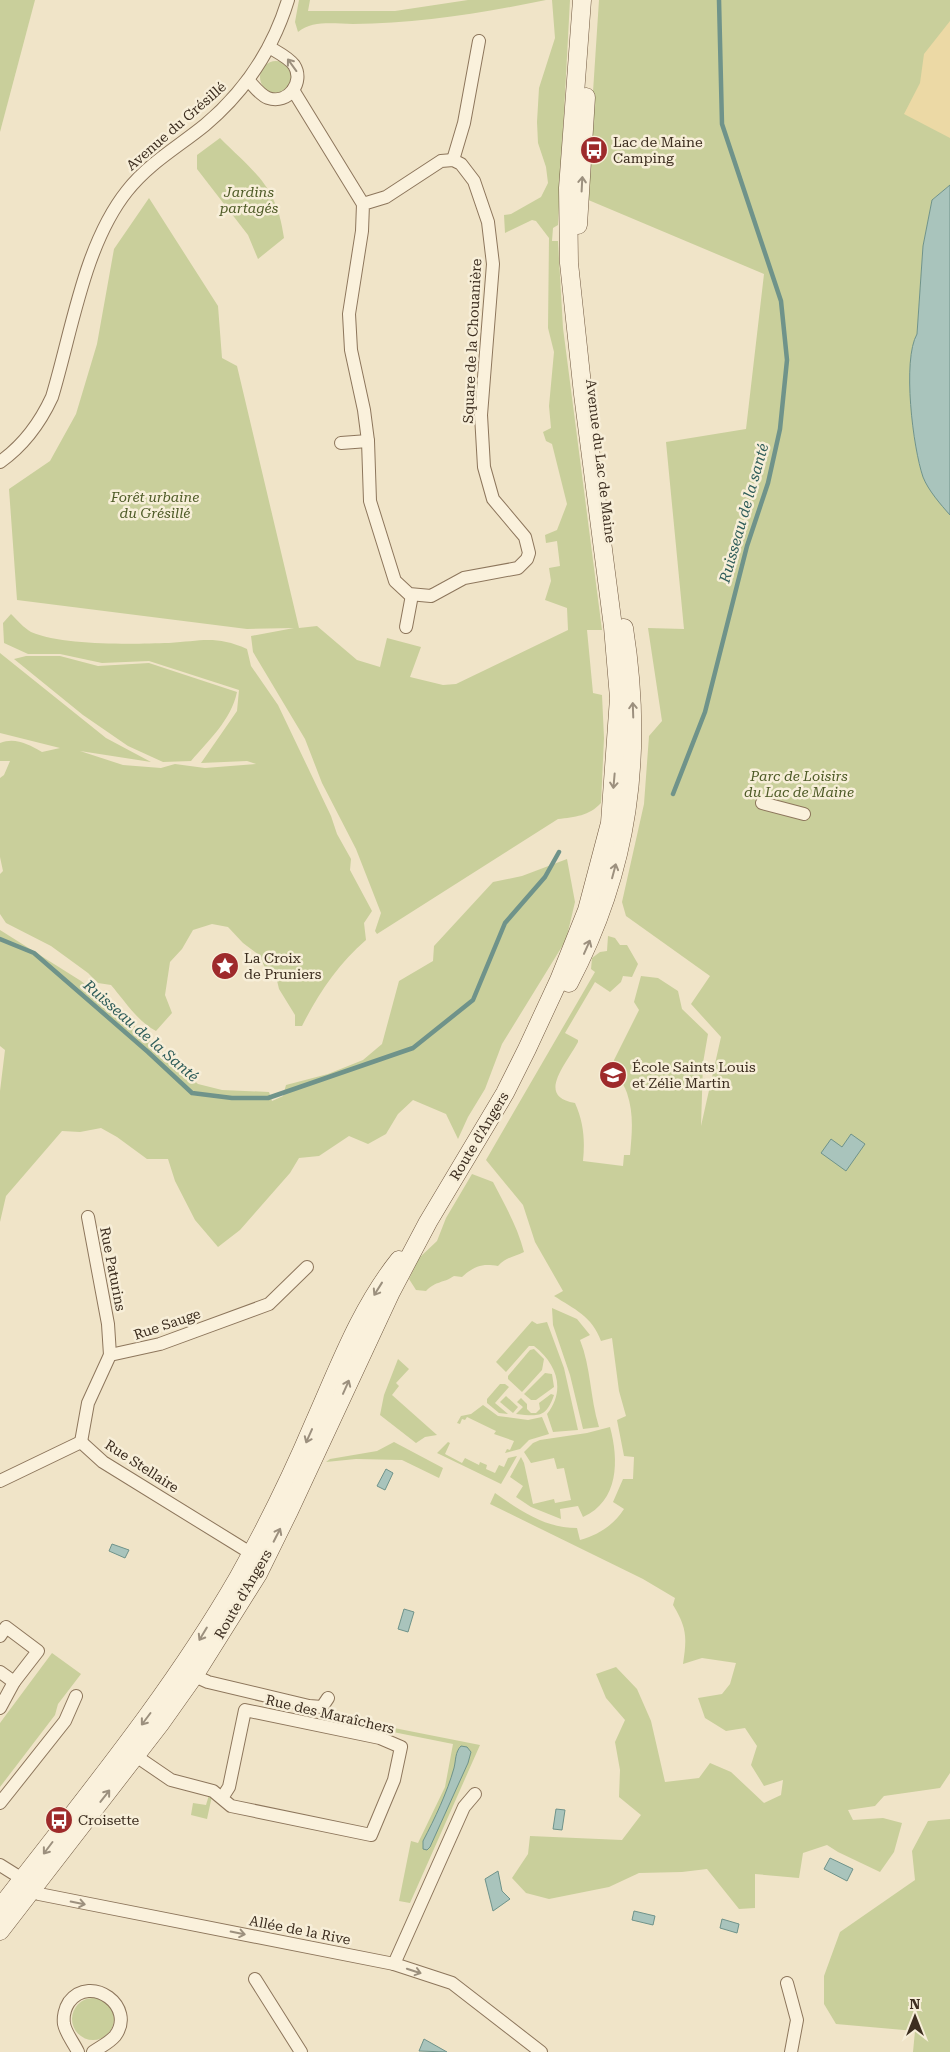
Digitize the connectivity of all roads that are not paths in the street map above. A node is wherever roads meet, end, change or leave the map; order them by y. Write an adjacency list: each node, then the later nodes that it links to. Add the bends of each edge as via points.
1 (288, 0): 5 (street, Avenue du Grésillé)
2 (582, 0): 17 (street, Avenue du Lac de Maine, one-way to 17, via 568,188 569,263 619,698 610,822)
3 (591, 0): 17 (street, Avenue du Lac de Maine, one-way to 3, via 616,864 625,824 634,721 630,668 578,272)
4 (479, 41): 8 (street, via 464,123)
5 (268, 47): 6 (street, Avenue du Grésillé); 7 (street, one-way to 5, via 298,77 293,64)
6 (248, 80): 7 (street, via 261,93 274,99 288,96); 12 (street, Avenue du Grésillé, via 232,100 205,124 145,170 115,207 89,262 52,397 30,434)
7 (293, 90): 9 (street)
8 (453, 160): 9 (street, via 441,161 386,197); 13 (street, Square de la Chouanière, via 467,171 478,190 492,247 481,415 486,478 493,499 525,537 528,554 523,564 512,570 464,578 431,596)
9 (363, 204): 10 (street, via 349,314)
10 (368, 441): 11 (street); 13 (street, via 370,501 377,529 395,581 403,591)
11 (341, 443)
12 (0, 462)
13 (412, 595): 14 (street)
14 (406, 627)
15 (762, 803): 16 (street)
16 (804, 814)
17 (593, 914): 23 (street, Route d'Angers, via 540,1016 505,1093 428,1222 380,1284 360,1318)
18 (88, 1217): 20 (street, Rue Paturins, via 108,1324)
19 (307, 1267): 20 (street, Rue Sauge, via 269,1304 160,1344)
20 (110, 1356): 21 (street, via 88,1403)
21 (81, 1442): 22 (street); 23 (street, Rue Stellaire, via 103,1462)
22 (0, 1481)
23 (258, 1555): 26 (street, Route d'Angers)
24 (0, 1636): 27 (street, via 6,1627 38,1651)
25 (0, 1672): 27 (street)
26 (188, 1673): 29 (street, via 208,1682 309,1706 322,1707); 31 (street, Route d'Angers)
27 (14, 1682): 30 (street)
28 (76, 1696): 34 (street, via 65,1721)
29 (328, 1698)
30 (0, 1708)
31 (130, 1752): 33 (street, Rue des Maraîchers, via 171,1780 213,1791); 36 (street, Route d'Angers)
32 (475, 1794): 39 (street, via 464,1807)
33 (222, 1798): 33 (street, Rue des Maraîchers, via 231,1806 371,1835 394,1780 401,1747 380,1738 245,1710 229,1787)
34 (0, 1803)
35 (0, 1865): 36 (street, Allée de la Rive)
36 (27, 1885): 37 (street, Route d'Angers); 38 (street, Route d'Angers); 39 (street, Allée de la Rive, one-way to 39, via 39,1894 63,1900)
37 (0, 1908)
38 (0, 1931)
39 (394, 1964): 45 (street, Allée de la Rive, one-way to 45, via 452,1983)
40 (255, 1979): 44 (street)
41 (787, 1983): 46 (street, via 798,2020)
42 (78, 2052): 43 (street, via 66,2029 65,2010 73,1998 92,1990 113,1999 121,2018 115,2036)
43 (93, 2052)
44 (301, 2052)
45 (541, 2052)
46 (791, 2052)

